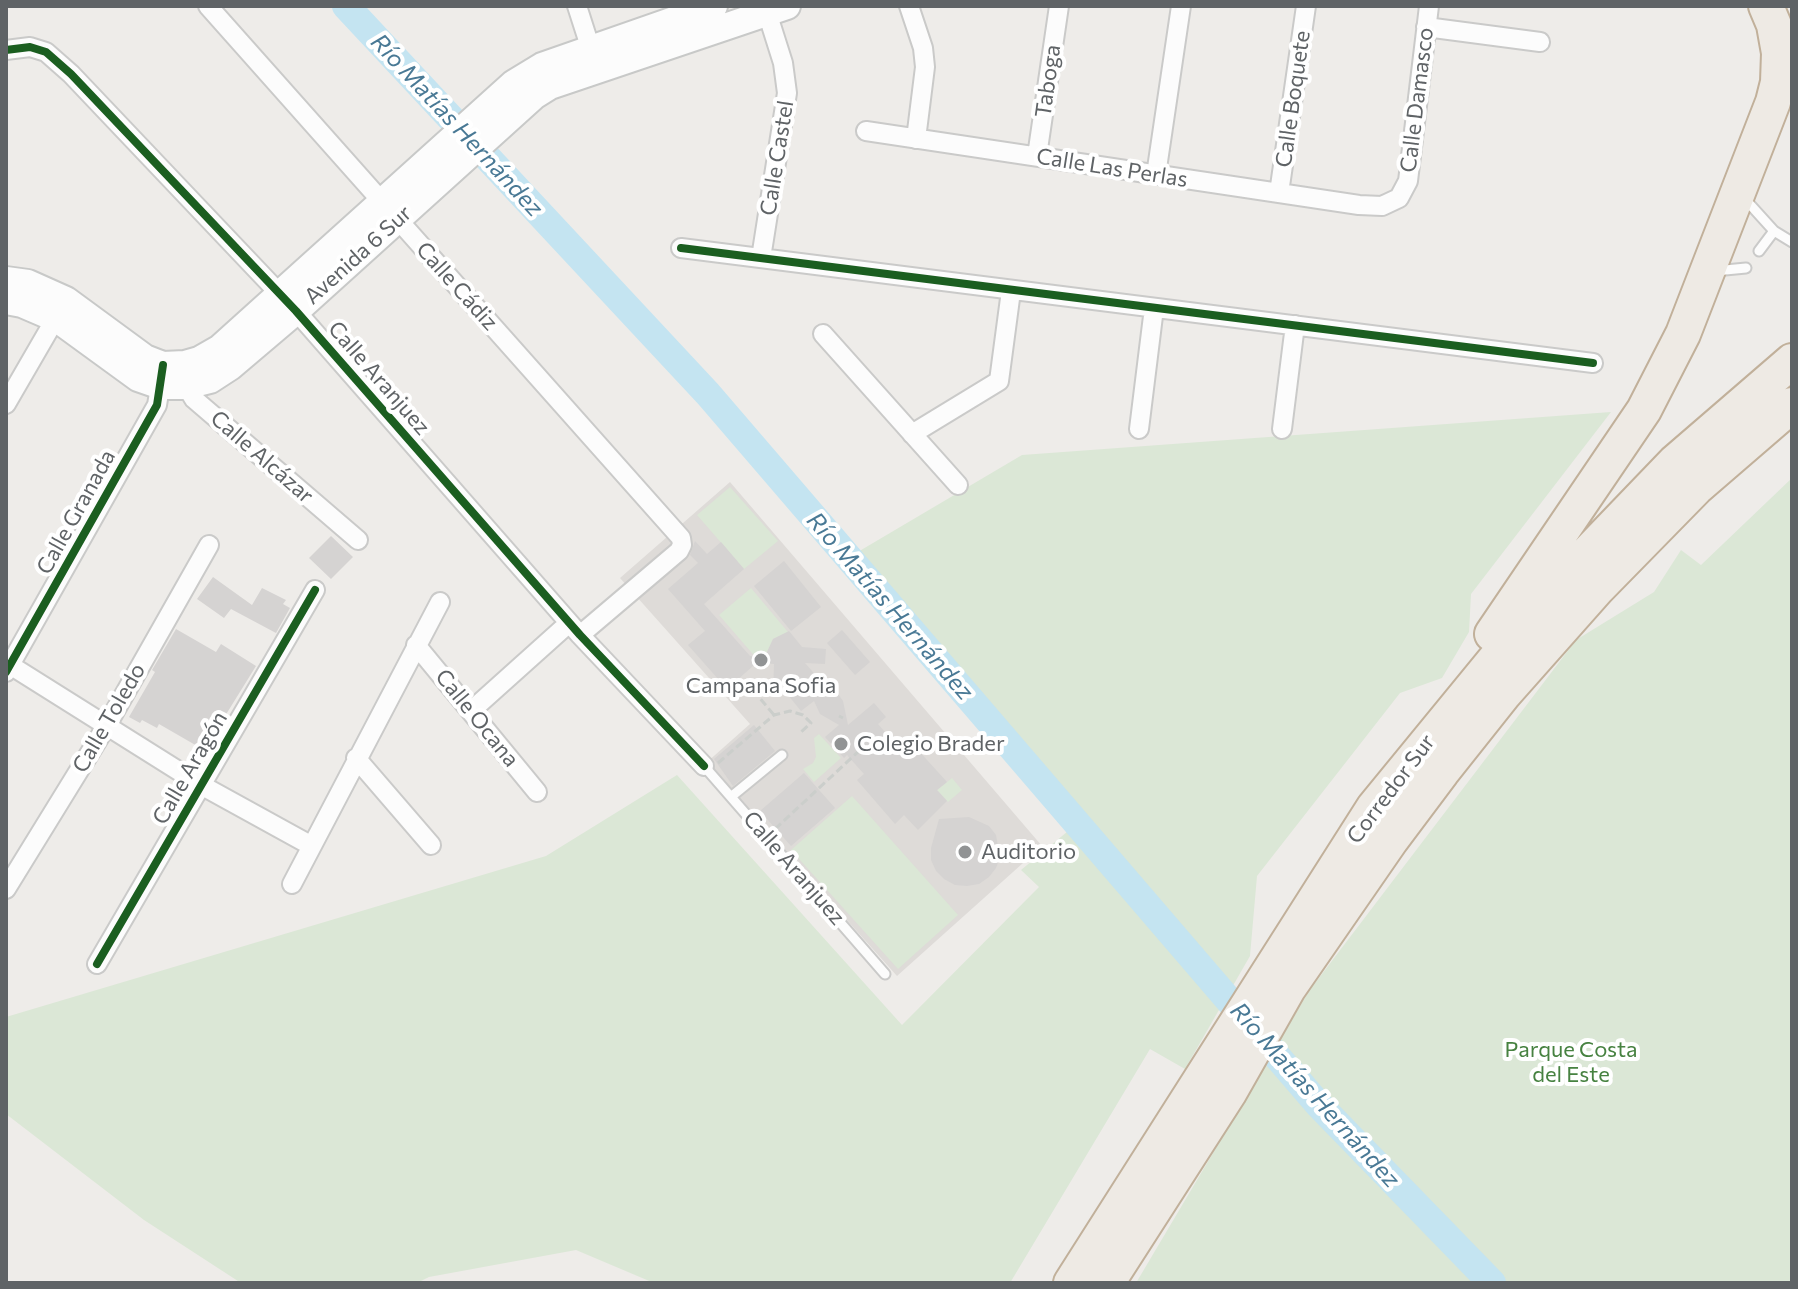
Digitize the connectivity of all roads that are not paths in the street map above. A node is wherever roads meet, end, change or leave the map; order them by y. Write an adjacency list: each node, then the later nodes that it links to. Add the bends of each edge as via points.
1 (208, 6): 22 (street, Calle Cádiz)
2 (577, 6): 14 (street)
3 (714, 6): 14 (main road)
4 (909, 6): 16 (street, via 925,67)
5 (1059, 6): 17 (street, Taboga)
6 (1181, 6): 18 (street)
7 (1306, 6): 20 (street, Calle Boquete)
8 (1429, 6): 11 (street, Calle Damasco)
9 (1766, 6): 19 (highway, via 1779,53 1778,82)
10 (773, 8): 14 (main road); 27 (street, Calle Castel, via 787,93)
11 (1426, 27): 12 (street); 21 (street, Calle Damasco, via 1408,181 1399,198 1382,206)
12 (1540, 42)
13 (6, 50): 33 (street, Calle Aranjuez, via 30,47 46,52 71,74)
14 (594, 59): 22 (main road, Avenida 6 Sur, via 550,86 524,90)
15 (866, 131): 16 (street, Calle Las Perlas)
16 (916, 139): 17 (street, Calle Las Perlas)
17 (1037, 156): 18 (street, Calle Las Perlas)
18 (1156, 175): 20 (street, Calle Las Perlas)
19 (1739, 191): 23 (lane); 29 (highway)
20 (1279, 193): 21 (street, Calle Las Perlas)
21 (1359, 205)
22 (391, 210): 33 (main road, Avenida 6 Sur); 51 (street, Calle Cádiz, via 681,538 679,551)
23 (1774, 231): 24 (lane); 26 (lane)
24 (1792, 242)
25 (681, 248): 27 (street)
26 (1759, 251)
27 (761, 258): 31 (street)
28 (1746, 268): 29 (lane)
29 (1708, 272): 56 (highway, via 1644,410 1503,615)
30 (6, 280): 35 (main road, via 28,283)
31 (1011, 291): 34 (street); 45 (street, via 999,381)
32 (6, 301): 35 (main road)
33 (288, 303): 40 (main road, Avenida 6 Sur, via 230,367 210,380); 51 (street, Calle Aranjuez)
34 (1154, 308): 36 (street); 43 (street)
35 (62, 309): 40 (main road, via 138,378); 41 (street)
36 (1295, 325): 39 (street); 44 (street)
37 (823, 334): 45 (street)
38 (1792, 361): 56 (highway, Corredor Sur, via 1665,473 1551,591)
39 (1593, 363)
40 (174, 375): 47 (street, Calle Alcázar, via 194,399); 53 (street, Calle Granada)
41 (6, 404)
42 (1792, 405): 69 (highway, Corredor Sur, via 1696,488 1598,588 1504,694)
43 (1139, 429)
44 (1282, 429)
45 (912, 434): 46 (street)
46 (958, 485)
47 (358, 540)
48 (209, 545): 55 (street, Calle Toledo)
49 (315, 590): 60 (street, Calle Aragón)
50 (440, 602): 52 (street)
51 (575, 629): 54 (street); 59 (street, Calle Aranjuez)
52 (416, 645): 54 (street, Calle Ocana); 58 (street)
53 (8, 668): 55 (street)
54 (472, 710): 61 (street, Calle Ocana)
55 (107, 725): 60 (street); 66 (street, Calle Toledo)
56 (1434, 731): 69 (highway, Corredor Sur, via 1374,807)
57 (782, 755): 62 (lane)
58 (356, 758): 63 (street); 64 (street)
59 (710, 766): 62 (lane, Calle Aranjuez)
60 (201, 785): 63 (street); 67 (street, Calle Aragón)
61 (537, 792)
62 (732, 796): 68 (lane, Calle Aranjuez)
63 (310, 845): 65 (street)
64 (431, 845)
65 (292, 884)
66 (6, 889)
67 (97, 964)
68 (885, 974)
69 (1279, 978): 70 (highway, Corredor Sur)
70 (1218, 1082): 71 (highway, Corredor Sur); 72 (highway, Corredor Sur)
71 (1071, 1283)
72 (1107, 1283)

